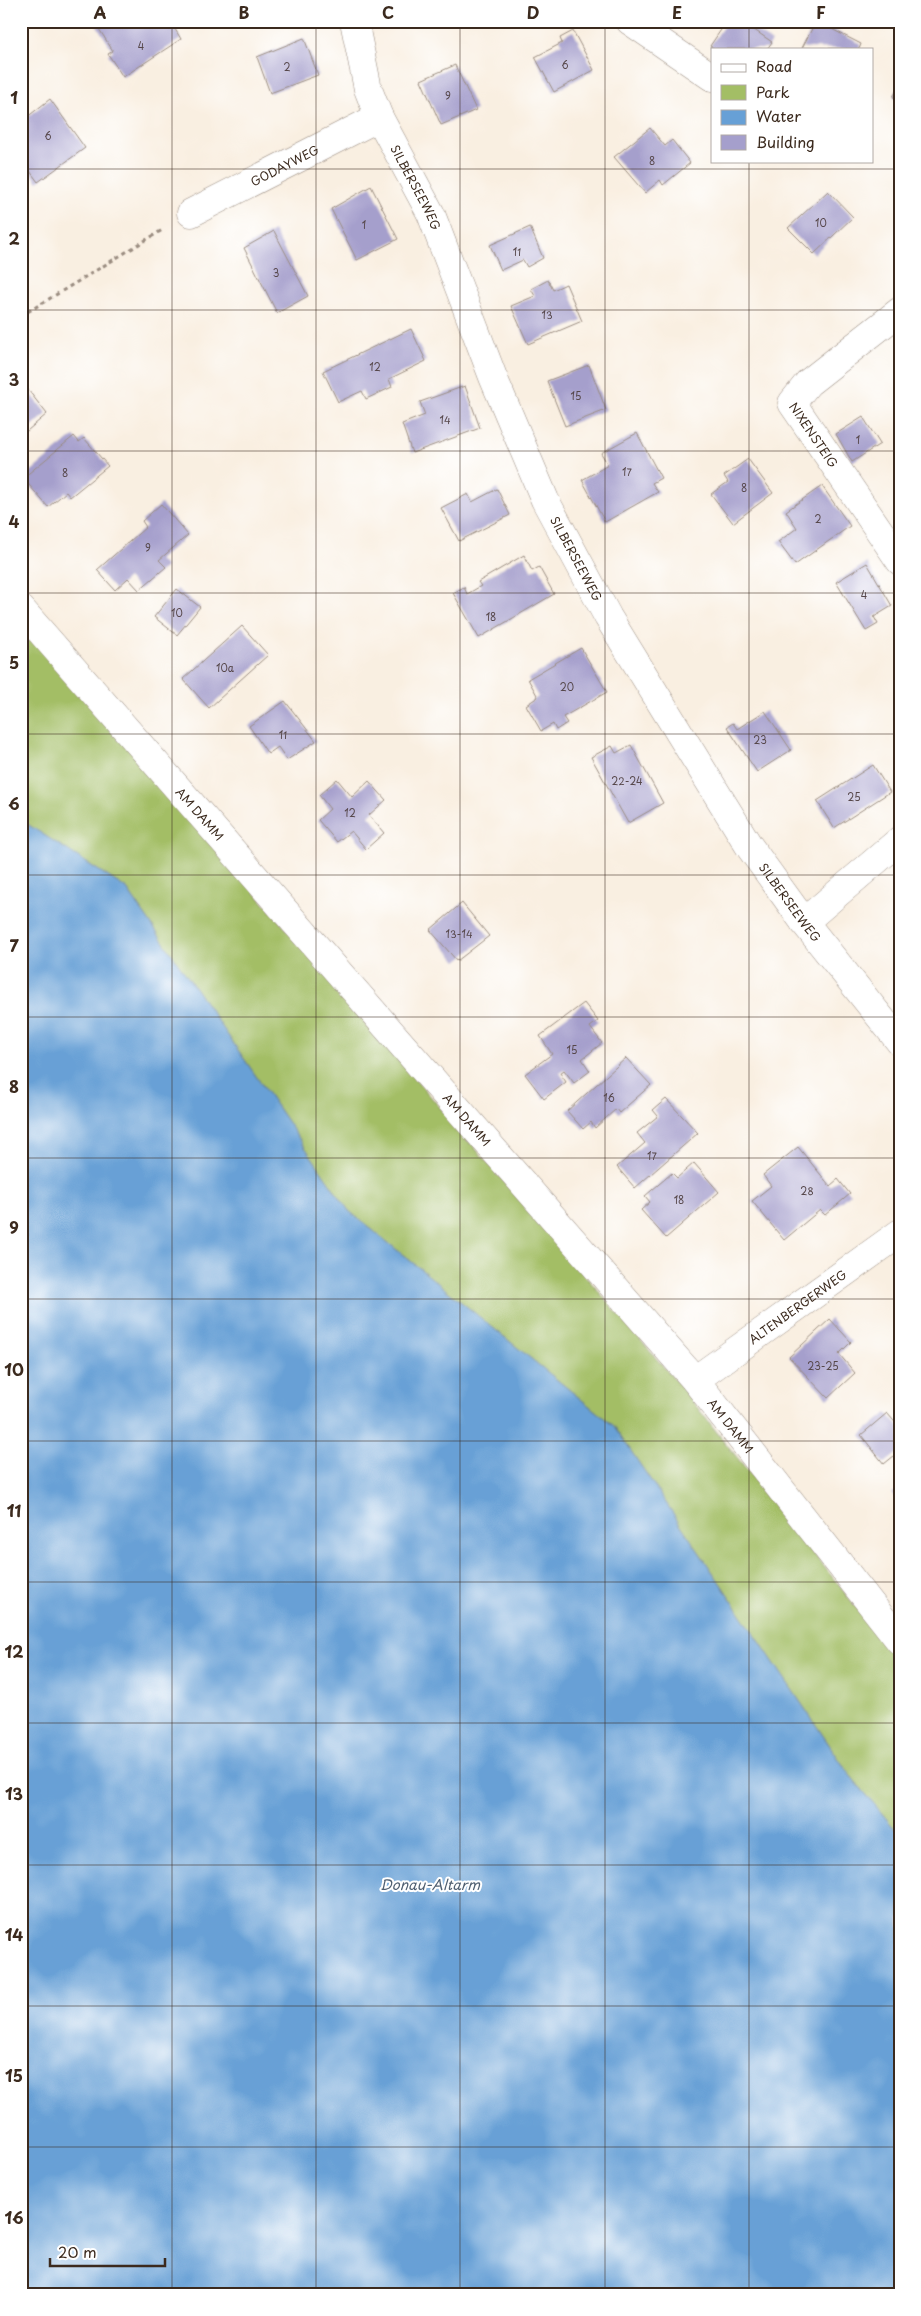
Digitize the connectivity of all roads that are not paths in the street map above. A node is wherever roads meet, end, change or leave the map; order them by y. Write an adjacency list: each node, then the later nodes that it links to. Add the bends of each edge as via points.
1 (354, 21): 4 (street, SILBERSEEWEG, via 368,89)
2 (630, 21): 3 (street)
3 (711, 76)
4 (378, 117): 5 (street, GODAYWEG); 10 (street, SILBERSEEWEG, via 431,214 493,377 545,500 614,626 749,846)
5 (191, 213)
6 (900, 311): 7 (street, NIXENSTEIG, via 808,383 792,404)
7 (900, 561)
8 (21, 608): 13 (street, AM DAMM)
9 (900, 840): 10 (street)
10 (804, 922): 11 (street, SILBERSEEWEG)
11 (900, 1042)
12 (900, 1233): 13 (street, ALTENBERGERWEG)
13 (695, 1380): 14 (street, AM DAMM)
14 (900, 1641)

